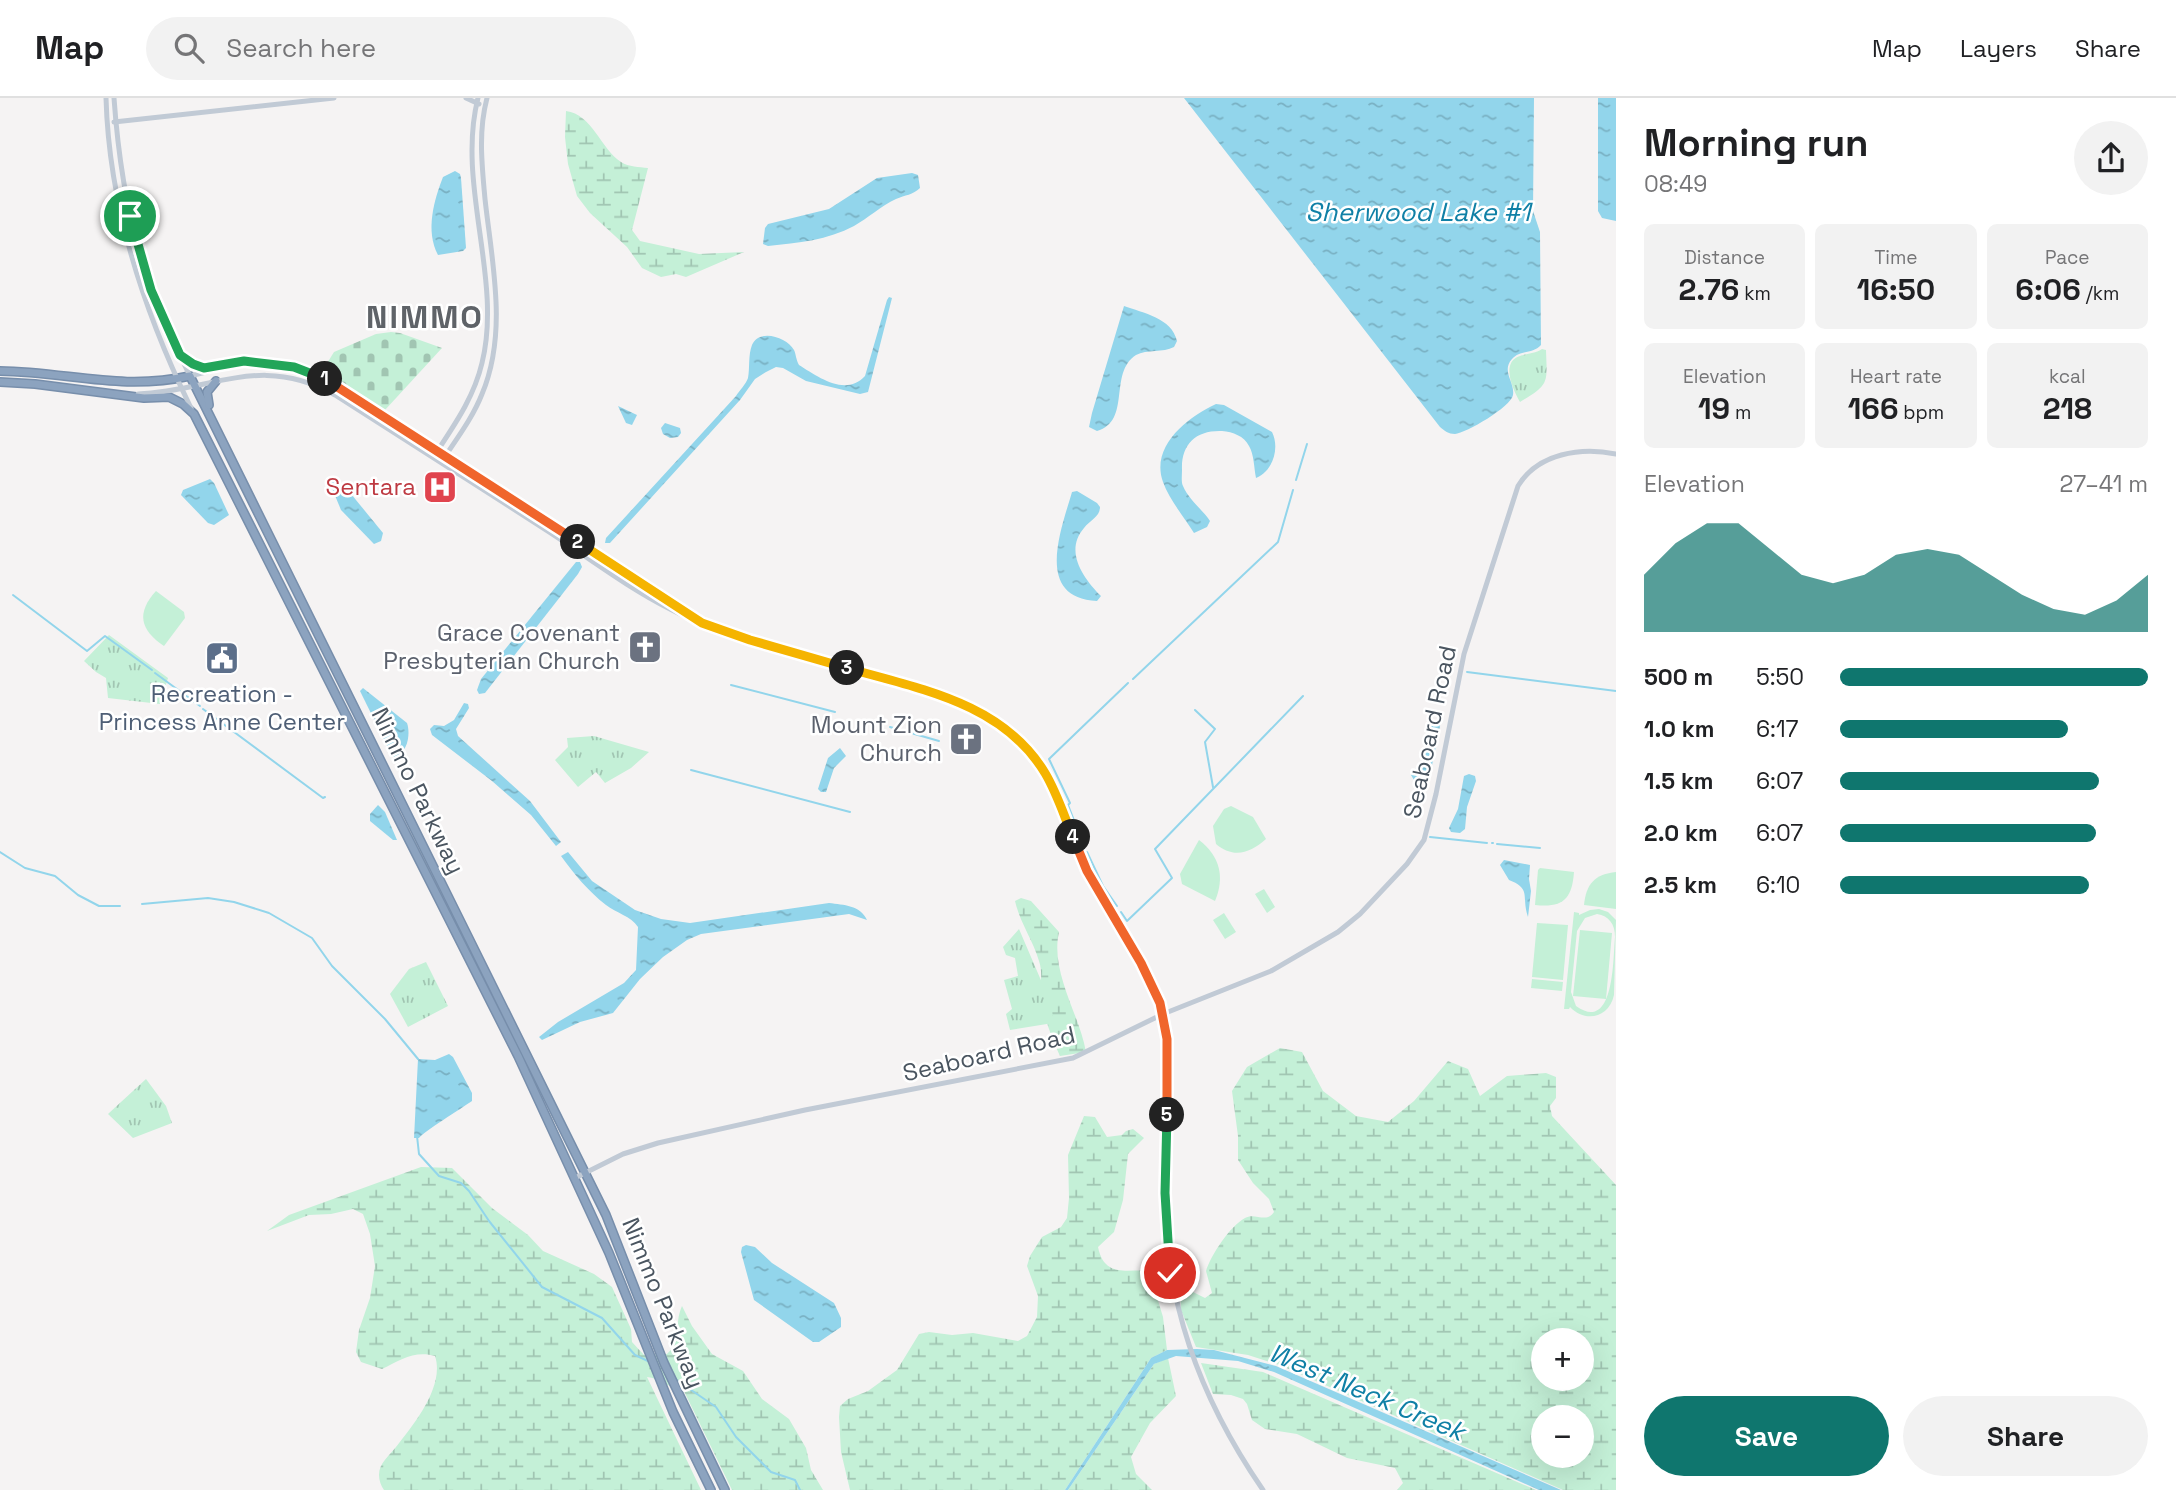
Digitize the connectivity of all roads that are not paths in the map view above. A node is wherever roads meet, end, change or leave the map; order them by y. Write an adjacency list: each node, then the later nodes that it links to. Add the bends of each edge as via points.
1 (106, 98): 8 (main road, Nimmo Parkway)
2 (114, 98): 9 (main road, Nimmo Parkway)
3 (334, 98): 9 (main road)
4 (466, 98): 6 (main road)
5 (487, 98): 7 (main road)
6 (477, 100): 7 (main road); 22 (main road, via 472,148 486,341 474,390)
7 (485, 106): 25 (main road, via 481,154 496,336 482,394)
8 (107, 122): 9 (main road); 15 (main road, Nimmo Parkway, via 128,243 150,316)
9 (116, 122): 10 (main road, Nimmo Parkway, via 124,185 142,260)
10 (180, 355): 11 (main road, via 204,368); 14 (main road, Nimmo Parkway)
11 (253, 363): 14 (main road); 22 (main road, via 314,373)
12 (0, 371): 13 (highway)
13 (41, 373): 15 (highway, via 118,383); 17 (highway, via 36,380)
14 (190, 376): 15 (highway); 18 (highway, Nimmo Parkway)
15 (177, 379): 19 (main road, Nimmo Parkway)
16 (216, 381): 18 (main road); 23 (highway, via 206,400); 26 (main road, via 260,374 309,383)
17 (0, 382): 20 (highway)
18 (195, 387): 19 (main road); 23 (highway, Nimmo Parkway)
19 (182, 389): 20 (main road); 21 (main road, Nimmo Parkway)
20 (131, 395): 21 (highway, via 175,399)
21 (194, 414): 31 (highway, Nimmo Parkway)
22 (438, 450): 25 (main road); 26 (main road)
23 (229, 454): 30 (highway, Nimmo Parkway)
24 (1616, 454): 29 (main road, Seaboard Road, via 1563,454 1535,467 1518,486 1464,654 1431,818 1413,857 1360,914 1326,940 1271,971)
25 (445, 455): 27 (main road); 28 (main road)
26 (432, 458): 27 (main road)
27 (440, 463): 28 (main road, via 666,607)
28 (702, 623): 29 (main road, via 948,697 1012,733 1049,780 1087,871 1148,975)
29 (1163, 1014): 30 (main road, Seaboard Road, via 1062,1061 658,1143); 34 (main road, via 1168,1051 1165,1193 1175,1301 1225,1431)
30 (585, 1173): 31 (main road, Seaboard Road); 33 (highway, Nimmo Parkway, via 673,1384)
31 (575, 1178): 32 (highway, Nimmo Parkway, via 658,1378)
32 (711, 1490)
33 (725, 1490)
34 (1263, 1490)

